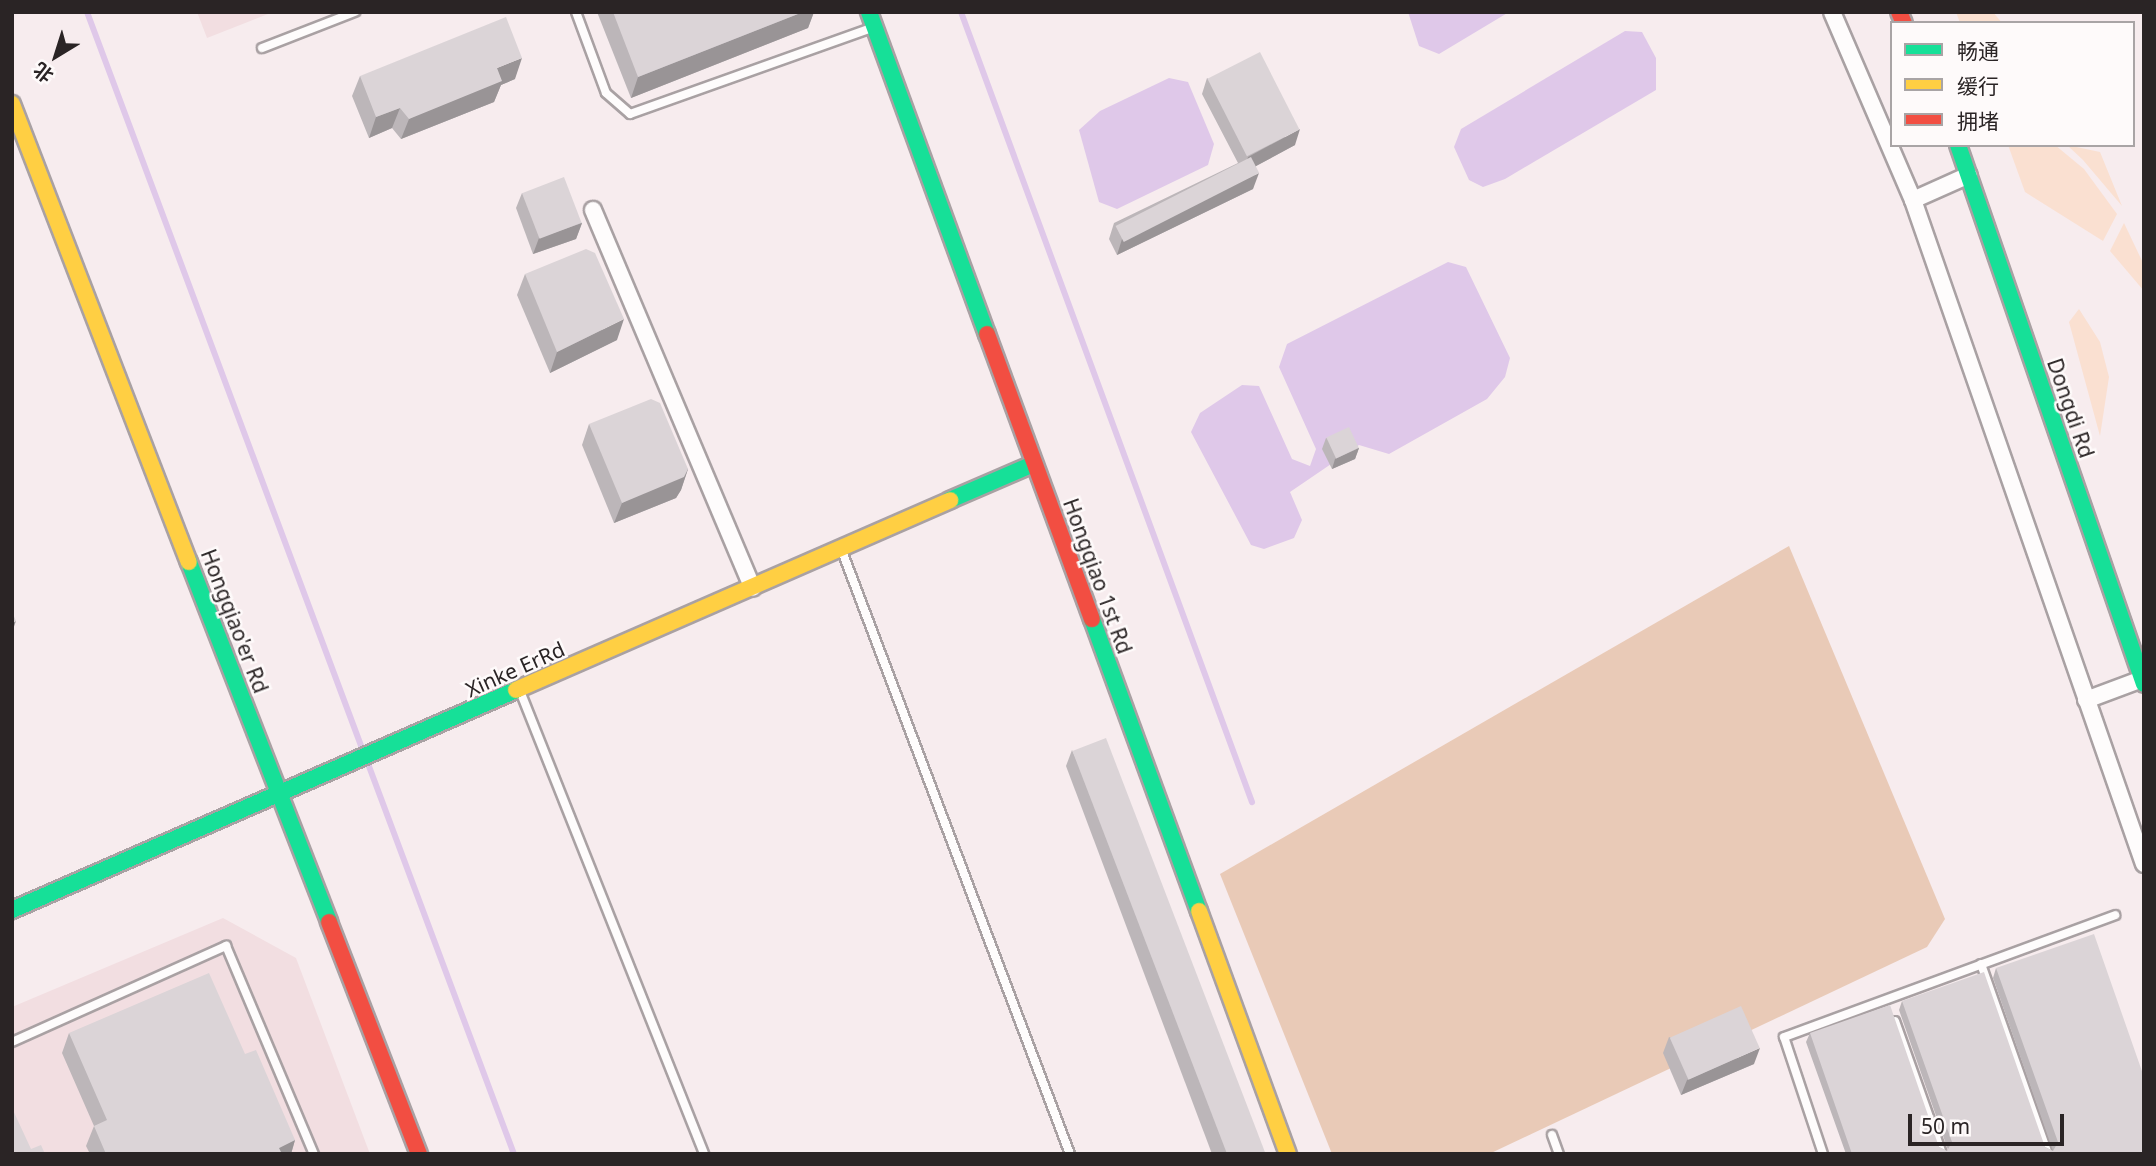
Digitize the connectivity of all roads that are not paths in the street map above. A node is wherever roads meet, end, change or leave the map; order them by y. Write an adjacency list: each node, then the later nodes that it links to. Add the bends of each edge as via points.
1 (355, 12): 5 (lane)
2 (576, 12): 4 (lane, via 606,93 630,114)
3 (1832, 12): 7 (street)
4 (872, 20): 13 (street, Hongqiao 1st Rd)
5 (262, 48)
6 (12, 104): 19 (street, Hongqiao'er Rd)
7 (1890, 147)
8 (1890, 147): 11 (street)
9 (1959, 147): 10 (street, Dongdi Rd)
10 (1969, 175): 11 (street); 16 (street, Dongdi Rd)
11 (1913, 200): 18 (street)
12 (593, 210): 15 (street)
13 (1033, 464): 14 (street, Xinke ErRd); 31 (street, Hongqiao 1st Rd)
14 (841, 549): 15 (street, Xinke ErRd); 30 (lane)
15 (753, 587): 17 (street, Xinke ErRd)
16 (2143, 682): 18 (street)
17 (520, 690): 19 (street, Xinke ErRd); 29 (lane)
18 (2086, 700): 20 (street)
19 (279, 794): 21 (street, Xinke ErRd); 28 (street, Hongqiao'er Rd)
20 (2144, 864)
21 (12, 910)
22 (2115, 915): 23 (lane)
23 (1981, 964): 24 (lane); 35 (lane)
24 (1888, 999): 33 (lane, via 1784,1037); 34 (lane)
25 (12, 1042): 27 (lane, via 226,946)
26 (1552, 1135): 32 (lane)
27 (314, 1154)
28 (419, 1154)
29 (704, 1154)
30 (1070, 1154)
31 (1288, 1154)
32 (1559, 1154)
33 (1823, 1154)
34 (1942, 1154)
35 (2048, 1154)

